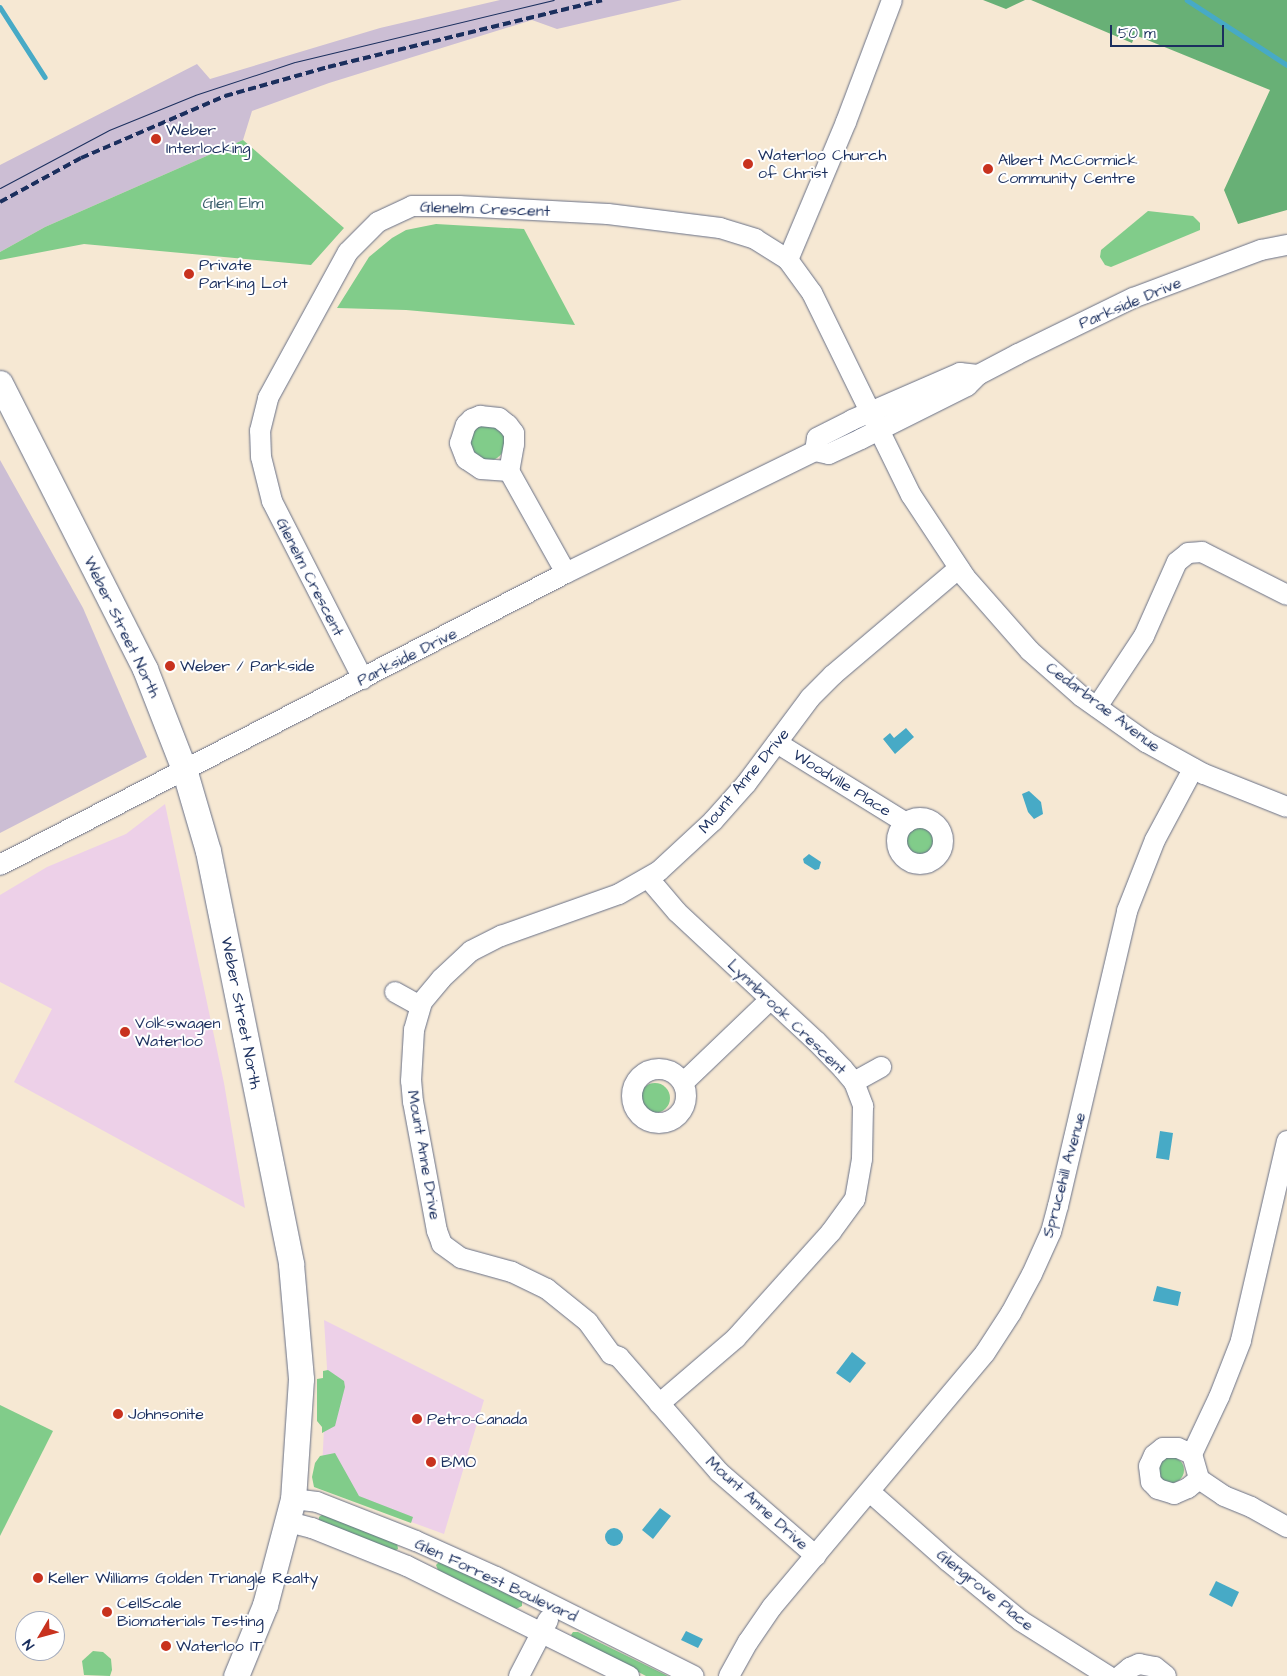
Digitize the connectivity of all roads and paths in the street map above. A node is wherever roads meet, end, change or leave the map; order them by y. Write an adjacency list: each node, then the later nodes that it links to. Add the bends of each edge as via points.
1 (892, 0): 3 (street, via 846,122)
2 (1287, 245): 5 (street, Parkside Drive, via 1261,250 1134,298 978,375 967,386)
3 (788, 260): 5 (street, Glenelm Crescent, via 812,293); 10 (street, Glenelm Crescent, via 755,239 720,228 608,214 412,206 378,222 348,252 268,398 260,431 261,459 272,501)
4 (0, 383): 14 (main road, Weber Street North, via 145,669)
5 (874, 422): 7 (street, Cedarbrae Avenue, via 911,495); 8 (street, Parkside Drive, via 829,454 815,451)
6 (509, 471): 8 (street)
7 (958, 568): 11 (street, Cedarbrae Avenue, via 1030,651); 12 (street, Mount Anne Drive, via 810,698)
8 (566, 574): 10 (street, Parkside Drive)
9 (1287, 595): 11 (street, via 1202,552 1188,553 1177,562 1144,636)
10 (362, 680): 14 (street, Parkside Drive)
11 (1097, 707): 13 (street, Cedarbrae Avenue, via 1146,742)
12 (777, 743): 16 (street, Woodville Place); 18 (street, Mount Anne Drive, via 713,822)
13 (1193, 769): 15 (street, Cedarbrae Avenue); 29 (street, Sprucehill Avenue, via 1155,840 1126,911 1051,1232 1011,1313 984,1353)
14 (184, 770): 17 (street, Parkside Drive); 30 (main road, Weber Street North, via 208,851 291,1264 301,1379)
15 (1287, 807)
16 (906, 823)
17 (0, 865)
18 (649, 878): 20 (street, Lynnbrook Crescent, via 677,912); 21 (street, Mount Anne Drive, via 619,894 476,948 441,979)
19 (395, 992): 21 (street)
20 (770, 1000): 23 (street, Lynnbrook Crescent, via 816,1040); 24 (street)
21 (420, 1006): 26 (street, Mount Anne Drive, via 414,1030 411,1081 442,1244 461,1258 512,1272 553,1293 588,1322 611,1354 619,1357)
22 (880, 1067): 23 (street)
23 (854, 1082): 26 (street, Lynnbrook Crescent, via 863,1106 862,1159 855,1198 832,1232 736,1338)
24 (683, 1083)
25 (1287, 1141): 27 (street, via 1241,1341)
26 (659, 1404): 32 (street, Mount Anne Drive, via 719,1472)
27 (1192, 1454): 28 (street); 28 (street, via 1178,1448 1163,1448 1154,1455 1149,1466 1150,1482 1158,1489 1174,1494)
28 (1199, 1479): 31 (street, via 1224,1496)
29 (870, 1492): 32 (street, Sprucehill Avenue); 40 (street, Glengrove Place, via 1021,1621)
30 (291, 1511): 33 (street, Glen Forrest Boulevard, via 317,1502 416,1541); 34 (street, Glen Forrest Boulevard, via 312,1528 407,1566); 35 (main road, Weber Street North, via 263,1611)
31 (1287, 1527)
32 (816, 1556): 39 (street, Sprucehill Avenue, via 757,1628)
33 (554, 1607): 34 (street); 38 (street, Glen Forrest Boulevard)
34 (542, 1632): 36 (street); 37 (street, Glen Forrest Boulevard)
35 (236, 1676)
36 (519, 1676)
37 (629, 1676)
38 (694, 1676)
39 (729, 1676)
40 (1108, 1676)
41 (1120, 1676): 42 (street, via 1139,1664 1155,1667)
42 (1166, 1676)

